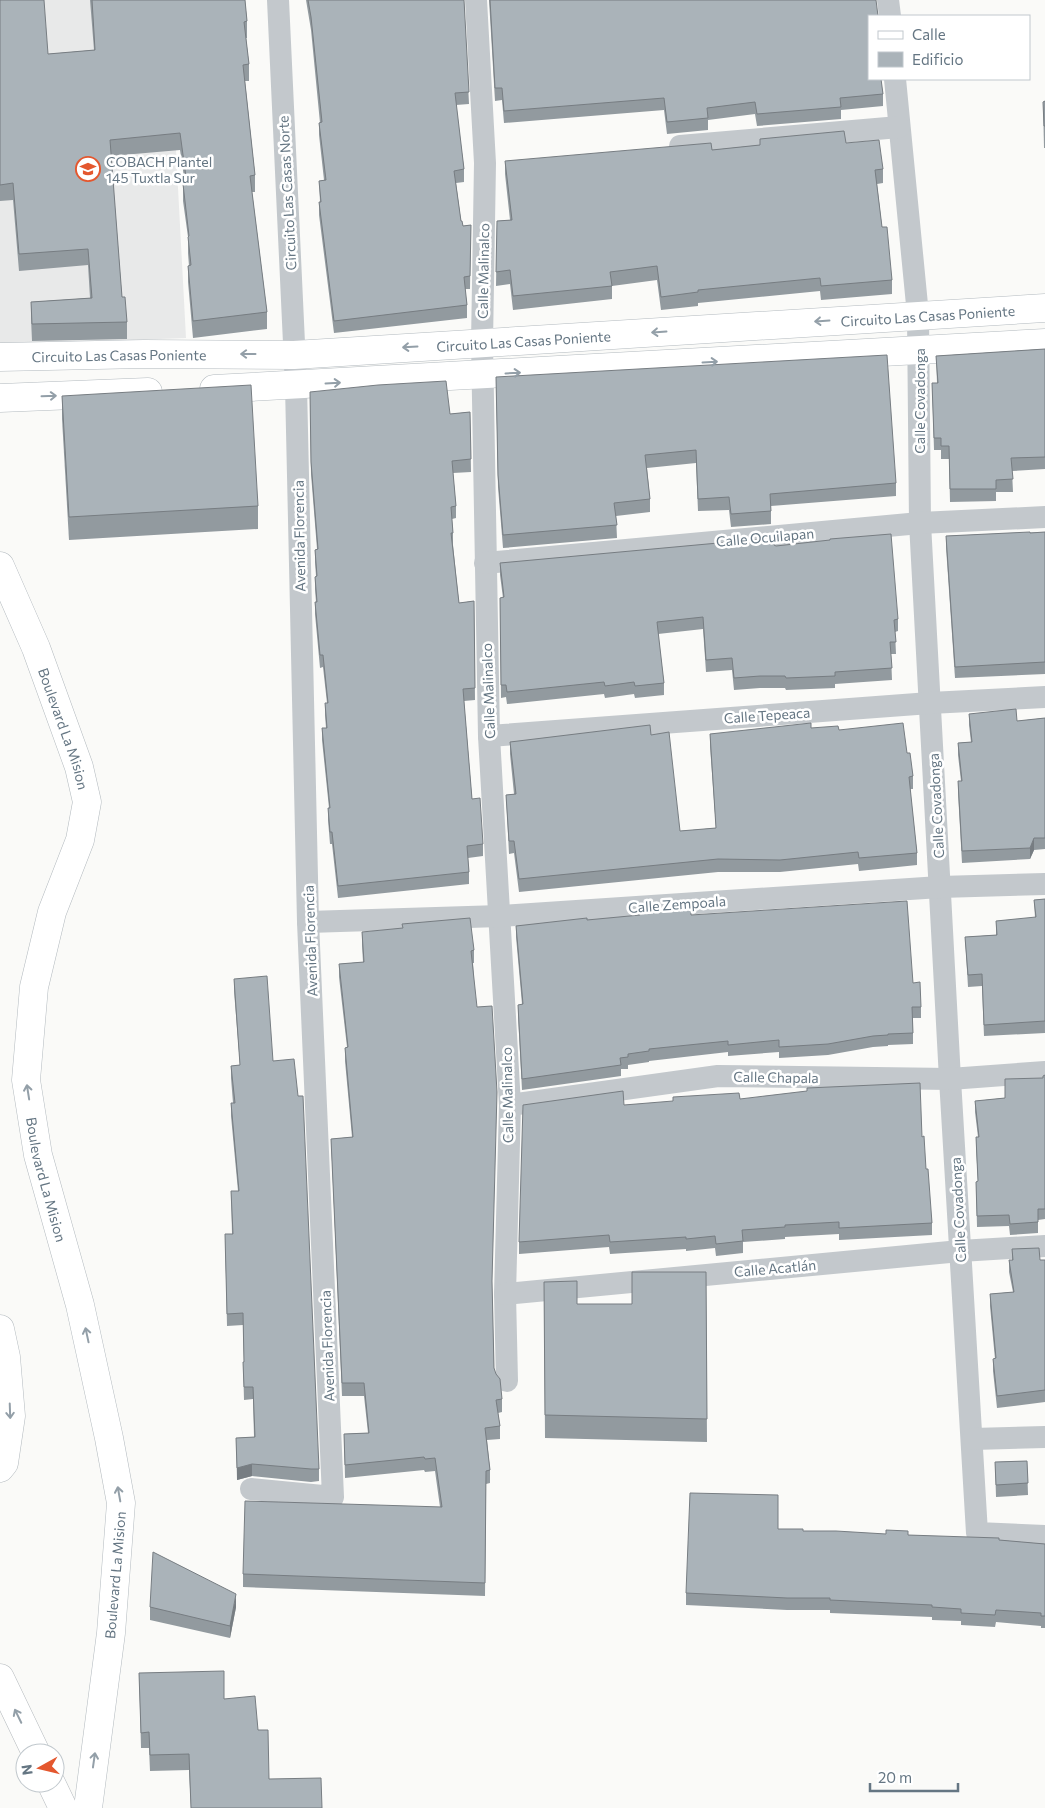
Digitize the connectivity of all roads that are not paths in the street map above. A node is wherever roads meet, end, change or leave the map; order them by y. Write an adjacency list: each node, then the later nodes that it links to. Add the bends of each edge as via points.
1 (278, 0): 13 (street, Circuito Las Casas Norte)
2 (476, 0): 10 (street, Calle Malinalco, via 495,162)
3 (888, 0): 4 (street)
4 (890, 15)
5 (895, 80): 6 (street, Calle Covadonga)
6 (899, 127): 7 (street); 9 (street, Calle Covadonga)
7 (662, 147)
8 (1045, 308): 9 (street, Circuito Las Casas Poniente)
9 (918, 315): 10 (street, Circuito Las Casas Poniente, one-way to 10); 12 (street, Calle Covadonga)
10 (482, 343): 13 (street, Circuito Las Casas Poniente, one-way to 13); 15 (street, Calle Malinalco)
11 (1045, 343): 12 (street)
12 (919, 350): 15 (street, one-way to 12); 19 (street, Calle Covadonga)
13 (294, 354): 14 (street, Circuito Las Casas Poniente, one-way to 14); 16 (street, Circuito Las Casas Norte)
14 (0, 357)
15 (483, 375): 16 (street, one-way to 15); 20 (street, Calle Malinalco)
16 (296, 386): 17 (street, one-way to 16); 28 (street, Avenida Florencia)
17 (0, 398)
18 (1045, 517): 19 (street, Calle Ocuilapan)
19 (920, 523): 20 (street, Calle Ocuilapan); 23 (street, Calle Covadonga)
20 (485, 563): 24 (street, Calle Malinalco)
21 (0, 566): 46 (street, Boulevard La Mision, one-way to 21, via 111,1633 121,1503 80,1304 38,1155 26,1080 34,987 52,912 80,840 87,802 79,767 36,648)
22 (1045, 697): 23 (street, Calle Tepeaca)
23 (930, 703): 24 (street, Calle Tepeaca); 26 (street, Calle Covadonga)
24 (489, 736): 27 (street, Calle Malinalco)
25 (1045, 884): 26 (street, Calle Zempoala)
26 (940, 887): 27 (street, Calle Zempoala); 30 (street, Calle Covadonga)
27 (500, 916): 28 (street, Calle Zempoala); 31 (street, Calle Malinalco)
28 (308, 922): 40 (street, Avenida Florencia, via 333,1497)
29 (1045, 1072): 30 (street, Calle Chapala)
30 (950, 1079): 31 (street, Calle Chapala, via 718,1076); 33 (street, Calle Covadonga)
31 (510, 1104): 34 (street, Calle Malinalco)
32 (1045, 1246): 33 (street, Calle Acatlán)
33 (960, 1251): 34 (street, Calle Acatlán); 38 (street, Calle Covadonga)
34 (505, 1294): 36 (street, Calle Malinalco)
35 (0, 1329): 39 (street, one-way to 39, via 11,1416 4,1463)
36 (507, 1381)
37 (1045, 1437): 38 (street)
38 (972, 1439): 41 (street, Calle Covadonga, via 978,1533)
39 (0, 1468)
40 (251, 1489)
41 (1045, 1536)
42 (0, 1678): 43 (street, one-way to 42)
43 (31, 1743)
44 (56, 1793): 45 (street)
45 (63, 1808)
46 (88, 1808)

